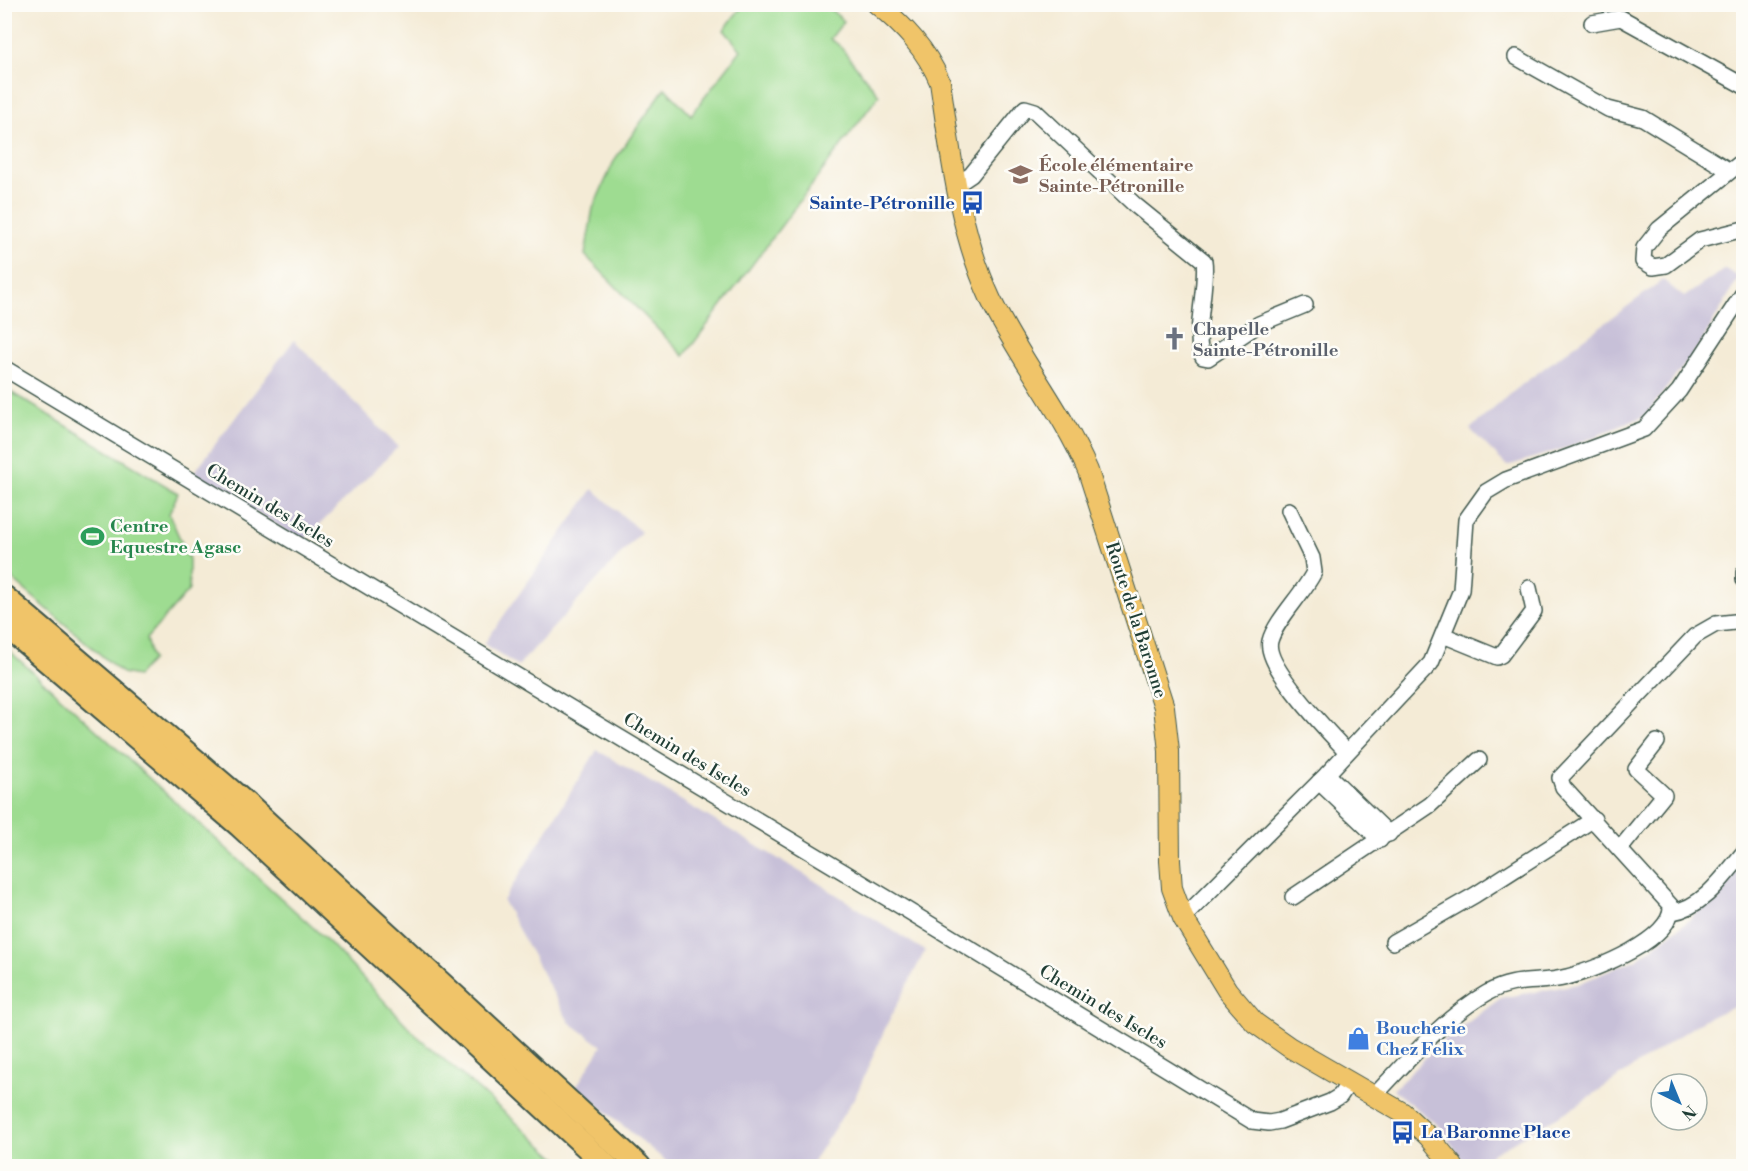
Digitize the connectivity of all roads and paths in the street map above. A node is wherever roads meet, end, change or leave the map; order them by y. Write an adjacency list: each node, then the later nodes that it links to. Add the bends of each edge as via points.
1 (877, 4): 7 (main road, Route de la Baronne, via 913,36 937,74)
2 (1592, 23): 4 (street, via 1621,18)
3 (1516, 57): 6 (street, via 1608,109 1643,118)
4 (1743, 86)
5 (1743, 160): 6 (street)
6 (1728, 170): 8 (street, via 1659,229 1644,248 1643,261 1653,267 1666,264 1700,240)
7 (956, 185): 10 (street, via 971,175 1025,108 1035,111 1135,205 1204,261 1197,344 1203,357 1208,358 1259,324); 30 (main road, Route de la Baronne, via 966,232 990,297 1088,471 1161,697 1169,751 1172,879)
8 (1743, 229)
9 (1743, 292): 19 (street, via 1679,391 1644,429 1506,480 1486,492 1466,520 1461,590)
10 (1305, 305)
11 (4, 368): 32 (street, Chemin des Iscles, via 1252,1121 1280,1121 1330,1102 1340,1096)
12 (1289, 510): 21 (street, via 1312,558 1314,572 1270,640 1271,657)
13 (1743, 573): 14 (street)
14 (1743, 580)
15 (1529, 588): 19 (street, via 1534,611 1501,655 1497,657)
16 (4, 597): 35 (highway, via 251,808)
17 (1743, 621): 24 (street, via 1716,624 1695,636 1568,766 1560,778 1563,787)
18 (4, 624): 34 (highway, via 238,825)
19 (1443, 635): 21 (street, via 1431,663)
20 (1657, 742): 26 (street, via 1636,769 1664,795)
21 (1347, 752): 23 (street)
22 (1479, 760): 25 (street, via 1430,805)
23 (1323, 778): 25 (street); 30 (street)
24 (1594, 819): 26 (street); 31 (street, via 1475,896)
25 (1385, 837): 28 (street)
26 (1620, 849): 29 (street, via 1671,906)
27 (1743, 852): 29 (street, via 1712,890 1687,910)
28 (1293, 897)
29 (1672, 912): 33 (street, via 1662,930 1599,967 1565,978 1522,980 1488,993 1457,1014)
30 (1183, 918): 32 (main road, Route de la Baronne, via 1227,990 1255,1023)
31 (1393, 942)
32 (1350, 1081): 33 (main road, Route de la Baronne)
33 (1375, 1095): 36 (main road, Route de la Baronne, via 1418,1126)
34 (607, 1167)
35 (639, 1167)
36 (1453, 1167)

